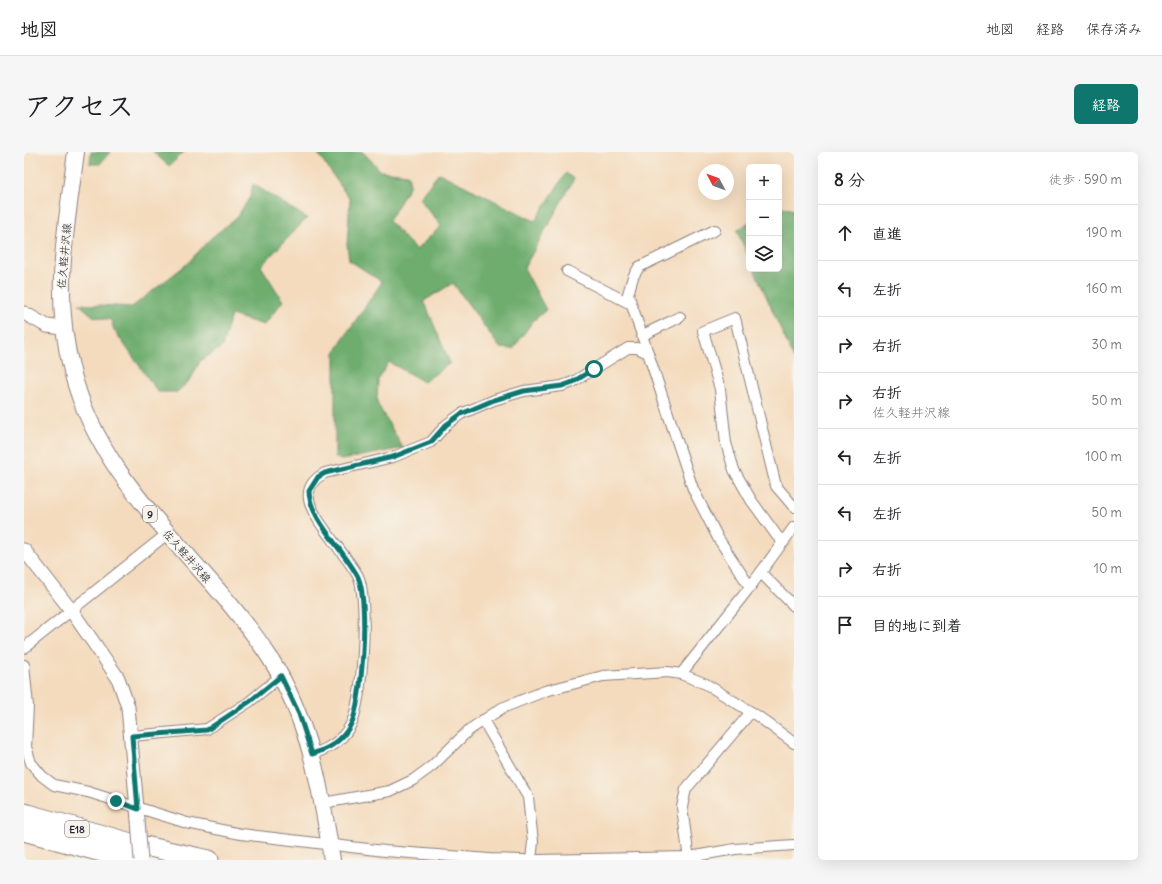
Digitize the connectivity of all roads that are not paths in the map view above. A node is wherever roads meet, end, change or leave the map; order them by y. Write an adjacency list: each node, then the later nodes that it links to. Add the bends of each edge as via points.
1 (76, 152): 7 (main road, 佐久軽井沢線 / 9, via 61,264)
2 (716, 230): 4 (street, via 639,267 633,276 628,294)
3 (567, 271): 4 (street)
4 (630, 302): 8 (street)
5 (24, 313): 7 (street, via 47,326)
6 (680, 317): 8 (street)
7 (63, 328): 12 (main road, 佐久軽井沢線 / 9, via 78,391 97,436 126,484)
8 (643, 335): 9 (street)
9 (648, 353): 16 (street, via 693,489 718,538); 27 (street, via 628,348 573,382 524,391 461,414 446,425 431,442 393,457 325,473 318,477 309,491 311,506 358,576 364,606 355,715 338,741)
10 (794, 507): 13 (street, via 776,486 734,318 703,331 720,389 726,443 740,483 777,536)
11 (794, 527): 13 (street)
12 (167, 534): 18 (street); 22 (main road, 佐久軽井沢線 / 9, via 241,618)
13 (784, 542): 15 (street)
14 (24, 550): 18 (street)
15 (760, 573): 16 (street); 17 (street)
16 (750, 587): 21 (street)
17 (794, 606)
18 (71, 610): 19 (street); 25 (street, via 118,678 128,707)
19 (24, 648)
20 (24, 665): 31 (street, via 28,706 26,747 31,763 54,785 88,792)
21 (681, 674): 23 (street, via 706,684); 24 (street, via 668,672 603,676 584,680 545,691 502,708)
22 (281, 676): 25 (street, via 249,702 207,730); 27 (main road, 佐久軽井沢線 / 9, via 299,714)
23 (752, 712): 26 (street); 36 (street, via 686,789 682,807)
24 (483, 720): 28 (street, via 468,730 432,766 413,780 390,791); 40 (street, via 528,797 533,842)
25 (132, 736): 31 (street)
26 (794, 742)
27 (312, 754): 28 (main road, 佐久軽井沢線 / 9)
28 (323, 803): 35 (main road, 佐久軽井沢線 / 9)
29 (24, 808): 34 (highway)
30 (24, 813): 34 (highway, E18)
31 (138, 815): 35 (street); 37 (street, bridge)
32 (24, 830): 34 (highway, E18)
33 (794, 845): 36 (street, via 735,849)
34 (131, 851): 38 (highway, E18)
35 (331, 854): 39 (street)
36 (689, 859): 41 (street)
37 (141, 860)
38 (209, 860)
39 (524, 860)
40 (531, 860)
41 (538, 860)

